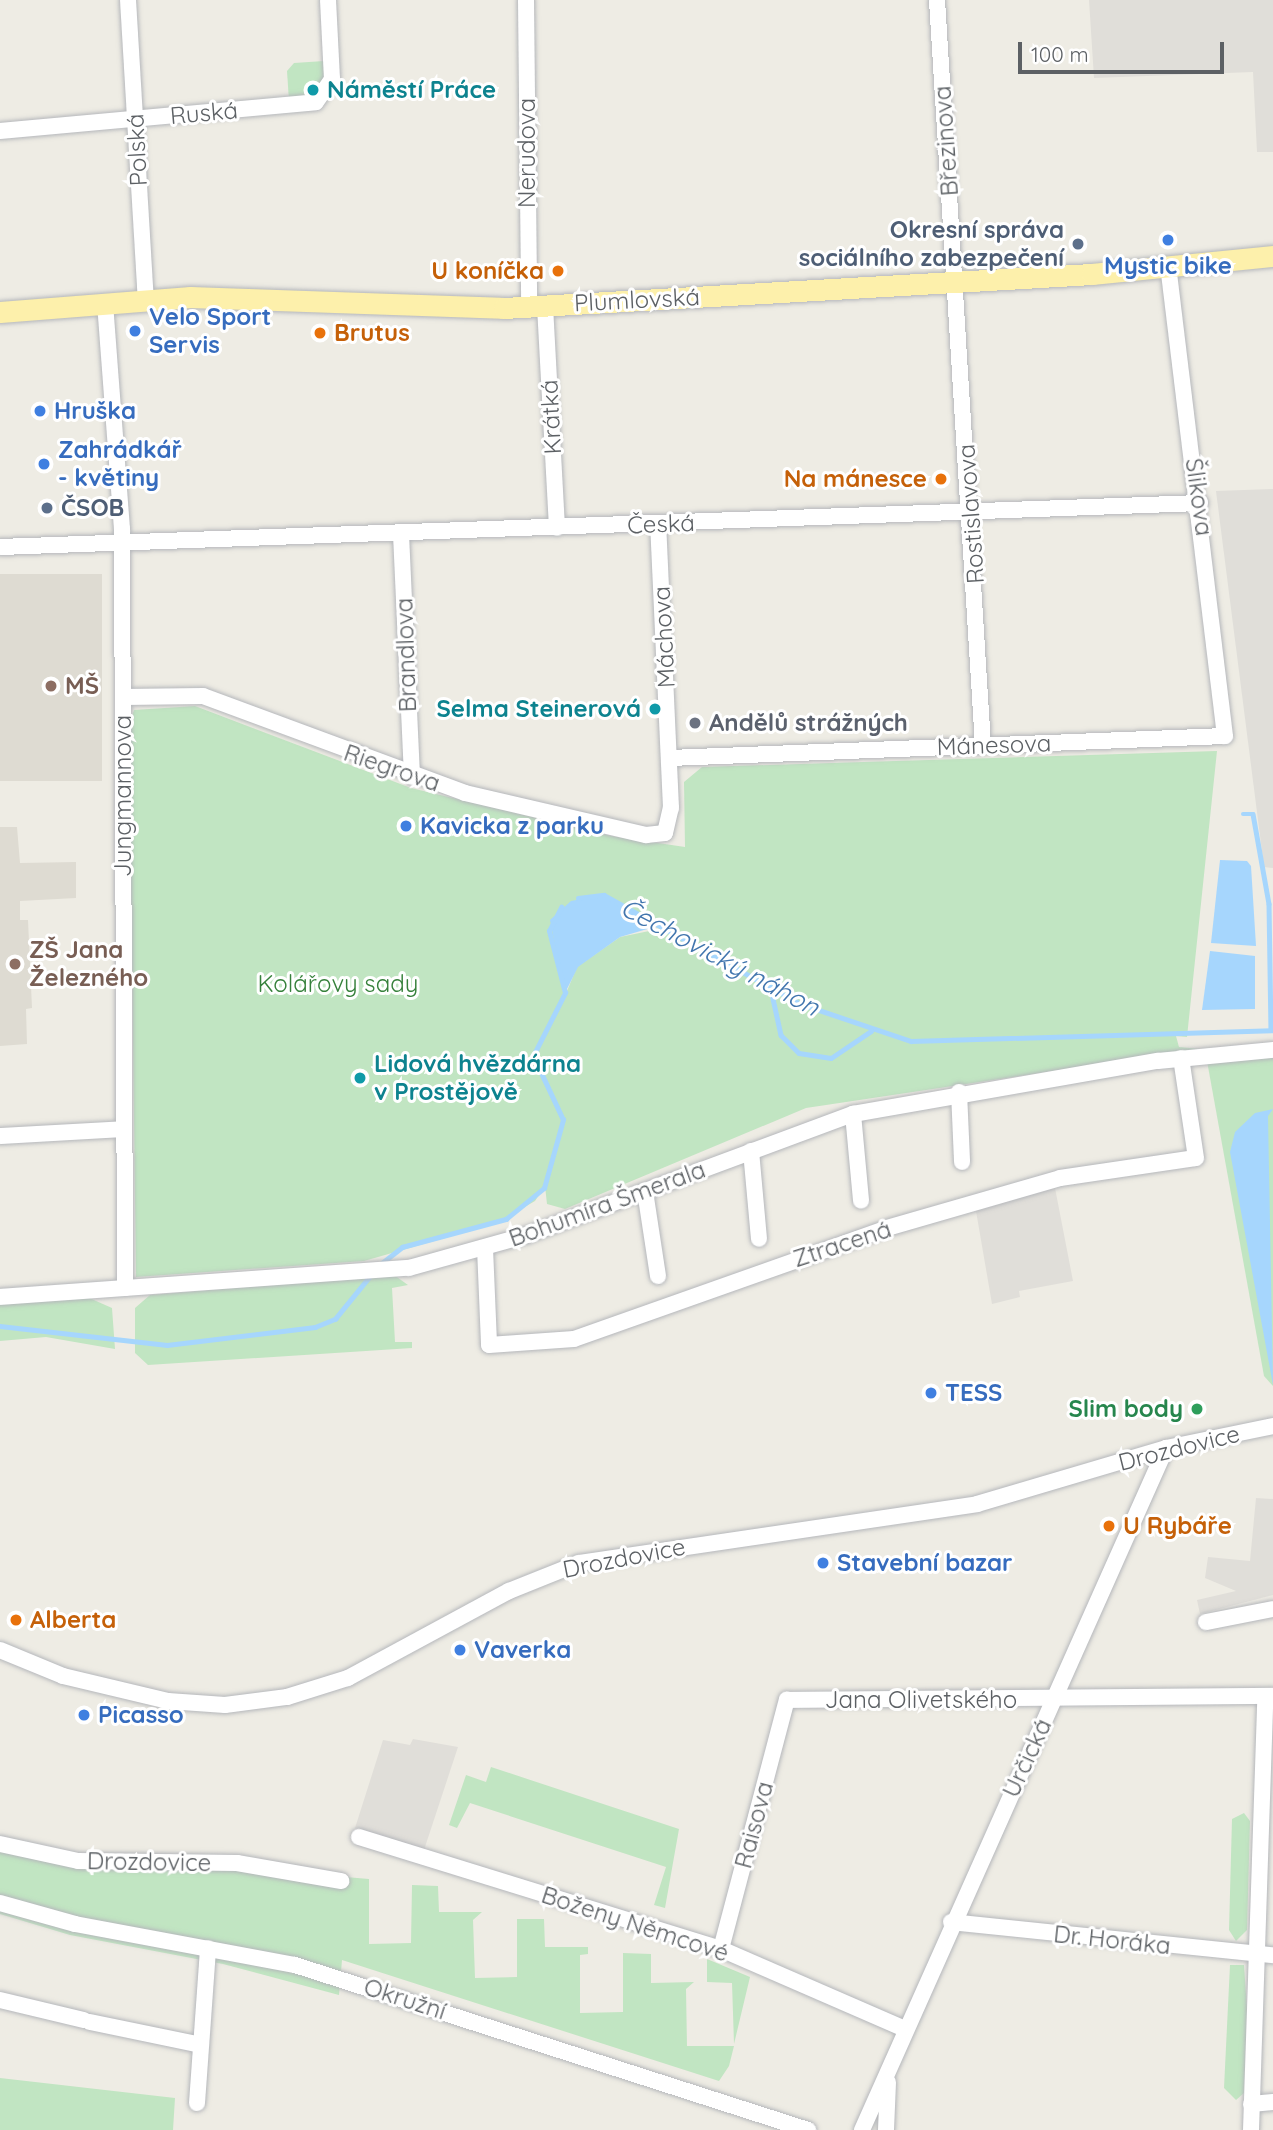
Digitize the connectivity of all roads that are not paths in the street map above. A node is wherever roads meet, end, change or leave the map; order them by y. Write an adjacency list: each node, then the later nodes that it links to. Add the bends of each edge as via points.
1 (128, 0): 5 (street, Polská)
2 (328, 0): 5 (street, Ruská, via 331,55 325,95 283,106)
3 (526, 0): 12 (street, Nerudova)
4 (937, 0): 9 (street, Březinova)
5 (135, 119): 6 (street, Ruská); 10 (street, Polská)
6 (0, 131)
7 (1273, 256): 8 (main road, Plumlovská)
8 (1168, 267): 9 (main road, Plumlovská); 14 (street, Šlikova)
9 (956, 282): 12 (main road, Plumlovská); 15 (street, Rostislavova)
10 (146, 300): 11 (main road, Plumlovská); 12 (main road, Plumlovská)
11 (105, 303): 13 (main road, Plumlovská); 19 (street, Jungmannova)
12 (537, 306): 17 (street, Krátká)
13 (0, 312)
14 (1200, 503): 15 (street, Česká); 22 (street, Šlikova)
15 (972, 510): 16 (street, Česká); 23 (street, Rostislavova)
16 (658, 524): 17 (street, Česká); 24 (street, Máchova)
17 (557, 528): 18 (street, Česká)
18 (401, 534): 19 (street, Česká); 25 (street, Brandlova)
19 (122, 543): 20 (street, Česká); 21 (street, Jungmannova)
20 (0, 547)
21 (123, 697): 25 (street, Riegrova, via 203,696); 31 (street, Jungmannova)
22 (1229, 728): 23 (street, Mánesova, via 1214,738)
23 (983, 746): 24 (street, Mánesova)
24 (670, 758): 26 (street, Máchova)
25 (412, 777): 26 (street, Riegrova, via 634,833)
26 (665, 833)
27 (1273, 1050): 28 (street, Bohumíra Šmerala)
28 (1181, 1058): 29 (street, Bohumíra Šmerala); 38 (street, Ztracená, via 1196,1158 1060,1178 887,1228 574,1339 489,1345)
29 (959, 1092): 30 (street, Bohumíra Šmerala); 34 (street)
30 (853, 1114): 33 (street, Bohumíra Šmerala); 36 (street)
31 (124, 1129): 32 (street); 40 (street, Jungmannova)
32 (0, 1136)
33 (751, 1151): 35 (street, Bohumíra Šmerala); 37 (street)
34 (962, 1162)
35 (645, 1191): 38 (street, Bohumíra Šmerala); 39 (street)
36 (861, 1201)
37 (759, 1238)
38 (485, 1248): 40 (street, Bohumíra Šmerala, via 392,1270)
39 (658, 1276)
40 (125, 1288): 41 (street, Bohumíra Šmerala)
41 (0, 1297)
42 (1273, 1426): 43 (street, Drozdovice)
43 (1166, 1448): 46 (street, Drozdovice, via 977,1504 579,1563 509,1591 348,1678 286,1697 225,1705 168,1701 63,1676); 48 (street, Určická)
44 (1273, 1609): 45 (street)
45 (1206, 1622)
46 (0, 1650)
47 (1269, 1697): 48 (street, Jana Olivetského); 57 (street)
48 (1054, 1699): 49 (street, Jana Olivetského); 54 (street, Určická)
49 (787, 1700): 56 (street, Raisova)
50 (359, 1838): 56 (street, Boženy Němcové)
51 (0, 1844): 52 (street, Drozdovice, via 78,1861 237,1863)
52 (341, 1881)
53 (0, 1903): 55 (street, Okružní)
54 (951, 1922): 57 (street, Dr. Horáka); 60 (street, Určická)
55 (208, 1948): 61 (street); 66 (street, Okružní, via 346,1979)
56 (721, 1950): 60 (street, Boženy Němcové)
57 (1256, 1955): 58 (street, Dr. Horáka); 65 (street)
58 (1273, 1955)
59 (0, 2000): 61 (street)
60 (905, 2029): 62 (street, Určická)
61 (201, 2045): 64 (street)
62 (889, 2069): 67 (street, Určická); 68 (street, Určická)
63 (1273, 2102): 65 (street)
64 (197, 2103)
65 (1251, 2104): 69 (street)
66 (804, 2130)
67 (862, 2130)
68 (886, 2130)
69 (1251, 2130)

